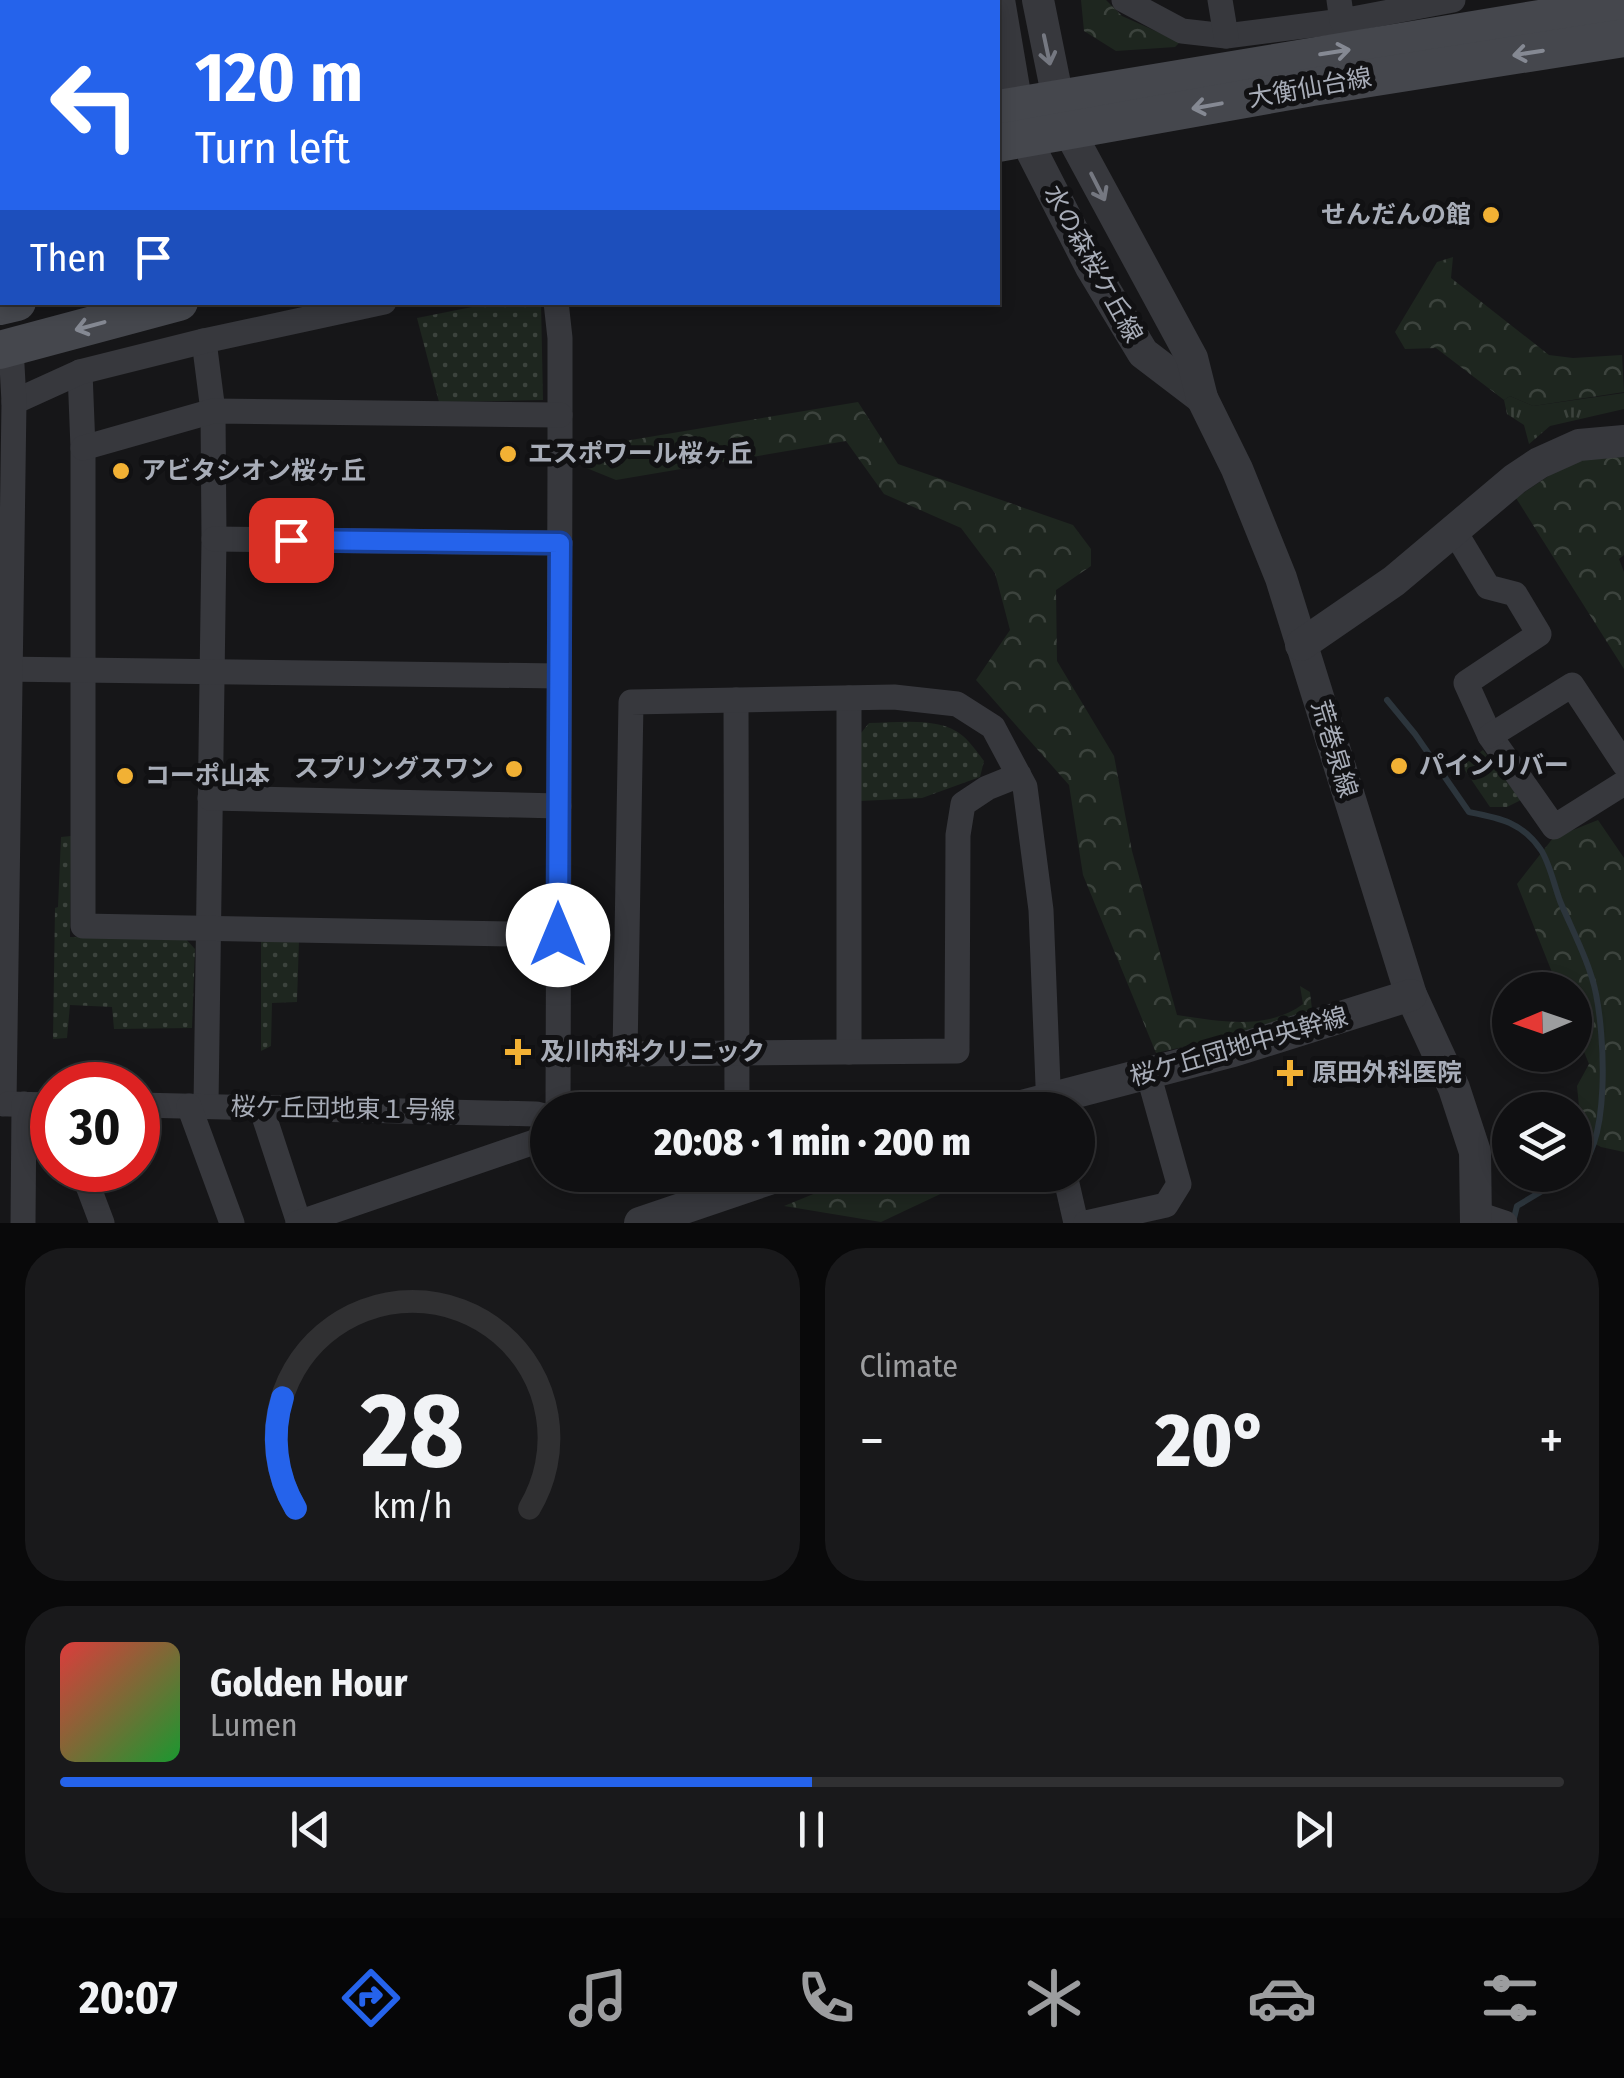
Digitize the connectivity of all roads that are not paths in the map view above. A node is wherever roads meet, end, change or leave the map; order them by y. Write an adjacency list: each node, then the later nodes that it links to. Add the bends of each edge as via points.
1 (1038, 0): 10 (street, 水の森桜ケ丘線, one-way to 10)
2 (1124, 0): 8 (street, via 1182,31)
3 (1220, 0): 8 (street)
4 (1453, 0): 6 (street)
5 (1624, 5): 10 (main road, 大衡仙台線, one-way to 5)
6 (1341, 10): 8 (street)
7 (1000, 12): 11 (street, 水の森桜ケ丘線)
8 (1226, 36)
9 (1624, 38): 10 (main road, 大衡仙台線, one-way to 10, via 1312,87)
10 (1063, 115): 11 (main road, 大衡仙台線); 18 (street, 水の森桜ケ丘線, one-way to 18, via 1192,358)
11 (1009, 124): 18 (street, 水の森桜ケ丘線, via 1142,354)
12 (169, 305): 16 (main road, one-way to 16)
13 (370, 305): 15 (street)
14 (556, 305): 21 (street)
15 (204, 340): 17 (street); 20 (street)
16 (5, 349): 19 (street)
17 (80, 372): 19 (street); 23 (street)
18 (1202, 398): 27 (street, 水の森桜ケ丘線, via 1274,560)
19 (14, 402): 28 (street)
20 (213, 411): 21 (street); 23 (street); 25 (street)
21 (560, 415): 26 (street)
22 (1624, 441): 24 (street, via 1579,445 1539,463)
23 (83, 448): 29 (street)
24 (1455, 532): 27 (street); 34 (street, via 1488,587 1515,594 1539,634 1466,684)
25 (214, 539): 26 (street); 30 (street)
26 (560, 543): 31 (street)
27 (1301, 645): 42 (street, 荒巻泉線)
28 (5, 669): 29 (street); 50 (street)
29 (83, 670): 30 (street); 40 (street, via 82,926)
30 (211, 672): 31 (street); 38 (street)
31 (560, 676): 39 (street)
32 (849, 698): 33 (street); 36 (street, via 957,704 992,727); 43 (street)
33 (736, 700): 44 (street); 44 (street, via 631,702 625,1054)
34 (1490, 736): 35 (street, via 1572,684); 37 (street, via 1554,827)
35 (1624, 764)
36 (1019, 775): 43 (street, via 963,804 957,1051); 48 (street, via 1042,910)
37 (1624, 783)
38 (210, 798): 39 (street); 40 (street)
39 (559, 806): 41 (street)
40 (209, 928): 41 (street); 52 (street)
41 (558, 935): 46 (street)
42 (1411, 996): 45 (street, 桜ケ丘団地中央幹線); 59 (street, 荒巻泉線, via 1454,1088)
43 (850, 1052): 44 (street)
44 (737, 1053): 47 (street)
45 (1148, 1073): 49 (street, 桜ケ丘団地中央幹線); 66 (street, via 1179,1184 1166,1205)
46 (558, 1092)
47 (737, 1092)
48 (1048, 1092)
49 (1089, 1092)
50 (9, 1104): 60 (street)
51 (160, 1106): 52 (street, 桜ケ丘団地東１号線)
52 (198, 1106): 53 (street, 桜ケ丘団地東１号線); 62 (street)
53 (261, 1108): 54 (street, 桜ケ丘団地東１号線); 63 (street)
54 (530, 1114)
55 (530, 1143): 63 (street)
56 (90, 1192): 61 (street)
57 (731, 1192): 64 (street)
58 (1069, 1192): 65 (street)
59 (1490, 1220)
60 (23, 1223)
61 (102, 1223)
62 (232, 1223)
63 (299, 1223)
64 (640, 1223)
65 (1076, 1223)
66 (1086, 1223)

